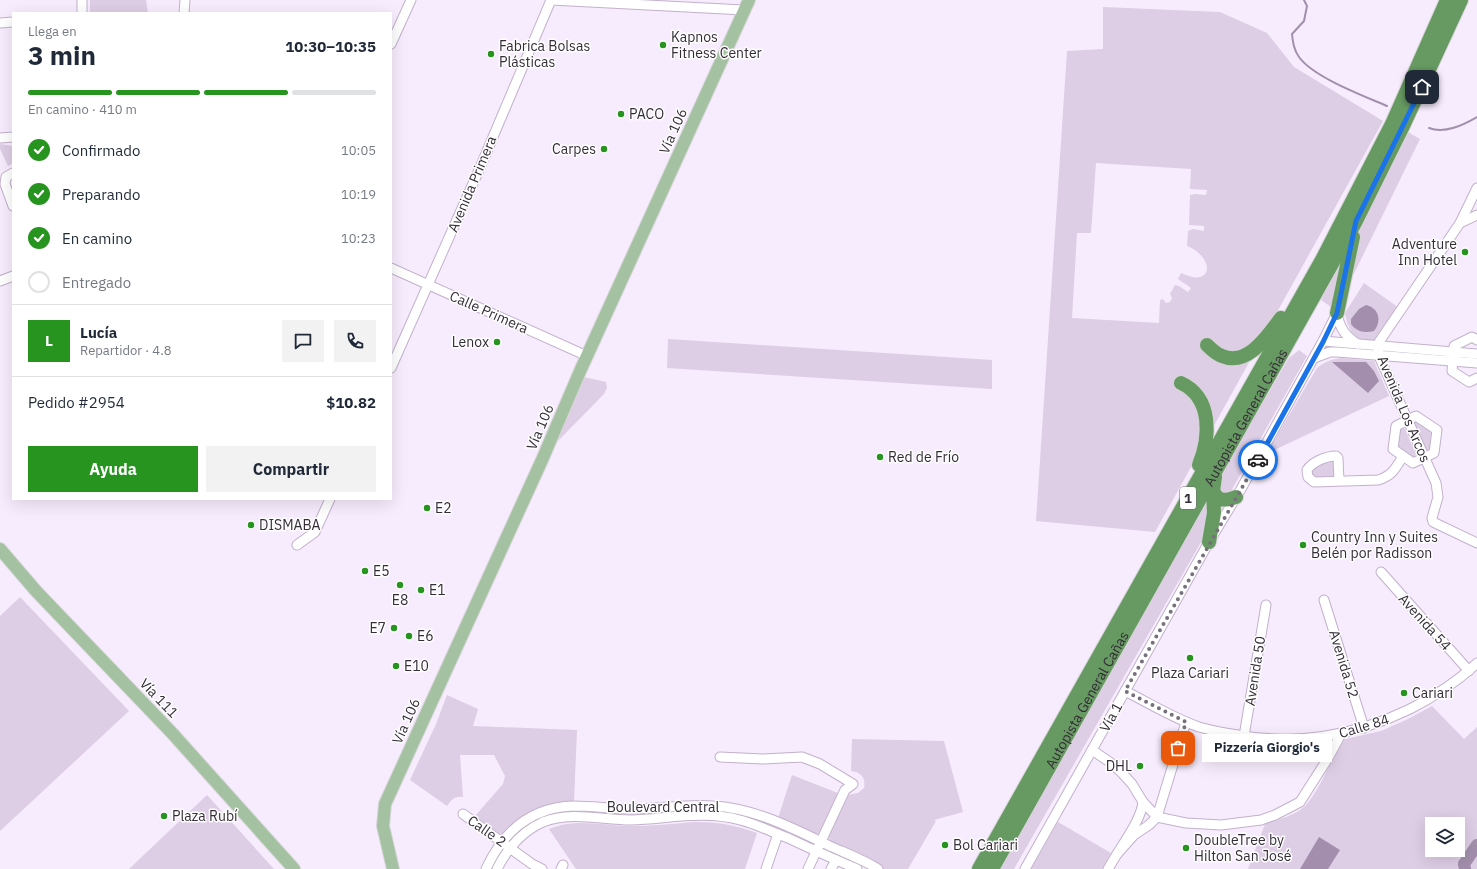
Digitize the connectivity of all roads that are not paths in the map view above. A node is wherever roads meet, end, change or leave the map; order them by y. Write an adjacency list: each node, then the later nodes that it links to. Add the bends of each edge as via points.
1 (82, 0): 9 (street)
2 (185, 0): 10 (street)
3 (411, 0): 13 (street)
4 (551, 0): 8 (street); 27 (street, Avenida Primera)
5 (1443, 0): 14 (street)
6 (1447, 0): 14 (highway, Autopista General Cañas / 1)
7 (1460, 0): 22 (highway, Autopista General Cañas / 1, via 1405,122)
8 (746, 5): 35 (main road, Vía 106)
9 (82, 12)
10 (184, 12)
11 (12, 22): 12 (street)
12 (0, 23)
13 (392, 42)
14 (1428, 43): 15 (highway, Autopista General Cañas / 1)
15 (1392, 124): 31 (highway, via 1296,298 1268,335 1251,352 1233,358 1220,355); 60 (highway, Autopista General Cañas / 1, via 1322,260)
16 (12, 137): 17 (street)
17 (0, 138)
18 (12, 173): 20 (street, via 6,176 5,184)
19 (1477, 188): 23 (street, Avenida Los Arcos)
20 (12, 203)
21 (1477, 215): 23 (street)
22 (1356, 221): 28 (highway); 45 (highway, Autopista General Cañas / 1)
23 (1460, 223): 33 (street, Avenida Los Arcos, via 1379,342)
24 (392, 268): 27 (street, Calle Primera)
25 (12, 276): 26 (street)
26 (0, 281)
27 (428, 285): 35 (street, Calle Primera); 39 (street, Avenida Primera)
28 (1337, 313): 30 (street, Vía 1); 32 (street, via 1346,335)
29 (1477, 340): 36 (street, via 1472,337 1454,346)
30 (1323, 342): 32 (street); 37 (street, Vía 1)
31 (1207, 345)
32 (1360, 345): 33 (street)
33 (1378, 350): 36 (street); 37 (street, via 1330,352); 42 (street, Avenida Los Arcos)
34 (1477, 354): 36 (street)
35 (587, 356): 79 (main road, Vía 106, via 385,804 383,826)
36 (1453, 356): 38 (street); 40 (street, via 1452,371 1469,382)
37 (1314, 358): 48 (street, Vía 1)
38 (1477, 363)
39 (392, 366)
40 (1477, 378)
41 (1181, 383): 60 (highway, via 1194,392 1204,410 1207,424 1204,452)
42 (1408, 420): 43 (street, via 1396,426 1393,449); 44 (street, Avenida Los Arcos); 44 (street, via 1416,416 1437,430 1434,453)
43 (1403, 456): 44 (street, via 1413,463); 46 (street, via 1392,474 1386,478)
44 (1424, 457): 51 (street, Avenida Los Arcos, via 1437,490 1433,522)
45 (1216, 470): 47 (highway); 89 (highway, Autopista General Cañas / 1)
46 (1339, 481)
47 (1213, 491): 48 (highway, via 1222,500); 50 (highway, via 1214,513)
48 (1236, 497): 50 (street, Vía 1)
49 (330, 500): 52 (street, via 315,532)
50 (1209, 542): 59 (street, Vía 1)
51 (1477, 543)
52 (297, 545)
53 (0, 549): 78 (main road, Vía 111, via 36,591 172,733)
54 (1381, 572): 58 (street, Avenida 54)
55 (1324, 600): 62 (street, Avenida 52)
56 (1266, 605): 64 (street, Avenida 50)
57 (1477, 663): 58 (street, Calle 84)
58 (1468, 671): 62 (street, Calle 84, via 1432,698)
59 (1125, 691): 61 (street, Calle 84); 65 (street, Vía 1)
60 (1077, 697): 88 (highway, Autopista General Cañas / 1)
61 (1186, 722): 64 (street, Calle 84); 70 (street)
62 (1364, 728): 63 (street, Calle 84)
63 (1341, 734): 64 (street, Calle 84, via 1291,740); 70 (street, via 1300,802 1275,815 1261,820 1221,825 1186,823)
64 (1244, 736)
65 (1092, 750): 67 (street, via 1122,773); 90 (street, Vía 1)
66 (720, 757): 73 (street, via 802,757 820,764 853,784 845,790)
67 (1143, 802): 70 (street); 76 (street, via 1142,810)
68 (695, 810): 71 (street, Boulevard Central, via 738,819); 72 (street, Boulevard Central, via 574,806 549,810 527,819); 73 (street, Boulevard Central, via 720,806 753,813); 74 (street, Boulevard Central, via 629,820 563,817 542,823 522,836)
69 (463, 814): 72 (street, Calle 2)
70 (1157, 817): 76 (street, via 1134,835)
71 (778, 834): 75 (street, Boulevard Central); 83 (street)
72 (501, 842): 74 (street, Calle 2); 80 (street, Boulevard Central)
73 (821, 842): 75 (street); 87 (street, Boulevard Central)
74 (511, 848): 81 (street, Boulevard Central); 82 (street, Calle 2)
75 (817, 851): 77 (street, Boulevard Central); 84 (street)
76 (1117, 854): 91 (street)
77 (836, 860): 85 (street); 86 (street, Boulevard Central)
78 (294, 869)
79 (393, 869)
80 (486, 869)
81 (497, 869)
82 (542, 869)
83 (766, 869)
84 (808, 869)
85 (831, 869)
86 (857, 869)
87 (878, 869)
88 (980, 869)
89 (992, 869)
90 (1025, 869)
91 (1108, 869)

